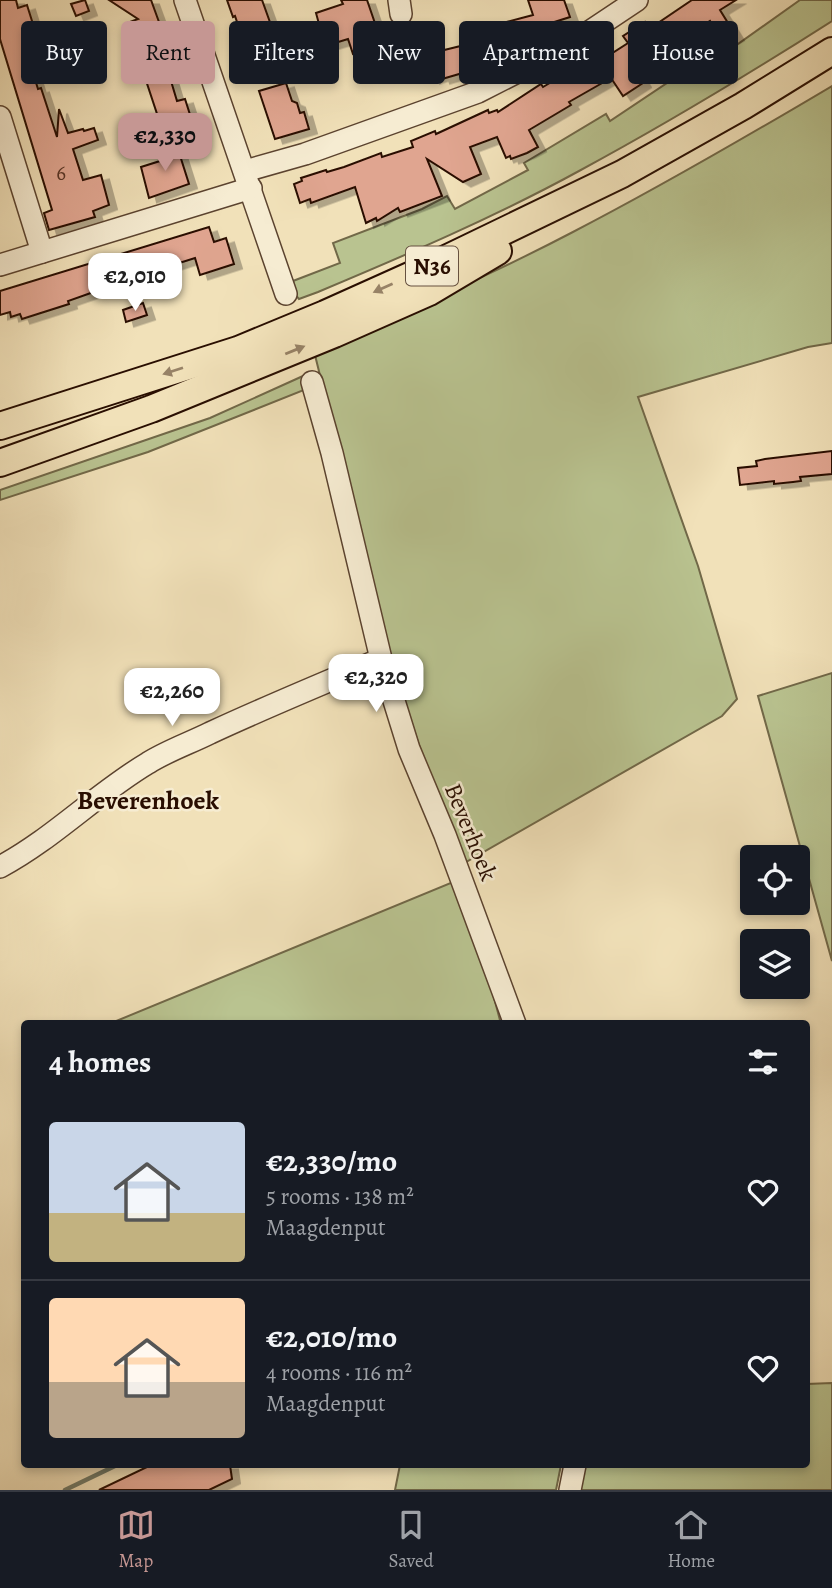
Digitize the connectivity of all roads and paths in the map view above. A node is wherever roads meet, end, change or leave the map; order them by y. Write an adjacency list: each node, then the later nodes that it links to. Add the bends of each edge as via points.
1 (185, 0): 6 (street)
2 (638, 0): 6 (street, via 568,46 478,92)
3 (832, 51): 5 (main road, N36)
4 (0, 117): 7 (street)
5 (622, 174): 10 (main road, N36, one-way to 5, via 429,292); 12 (main road, N36, one-way to 12, via 325,314 238,350)
6 (248, 179): 7 (street); 9 (street)
7 (42, 252): 8 (street)
8 (0, 265)
9 (286, 294)
10 (231, 375): 15 (main road, N36); 16 (main road)
11 (312, 382): 17 (street, Beverhoek)
12 (75, 402): 13 (main road); 14 (main road, N36)
13 (0, 417)
14 (0, 426)
15 (0, 444)
16 (0, 463)
17 (381, 659): 18 (street, via 150,761); 19 (street, Beverhoek, via 409,749)
18 (0, 867)
19 (514, 1020)
20 (574, 1468): 21 (street)
21 (570, 1490)

